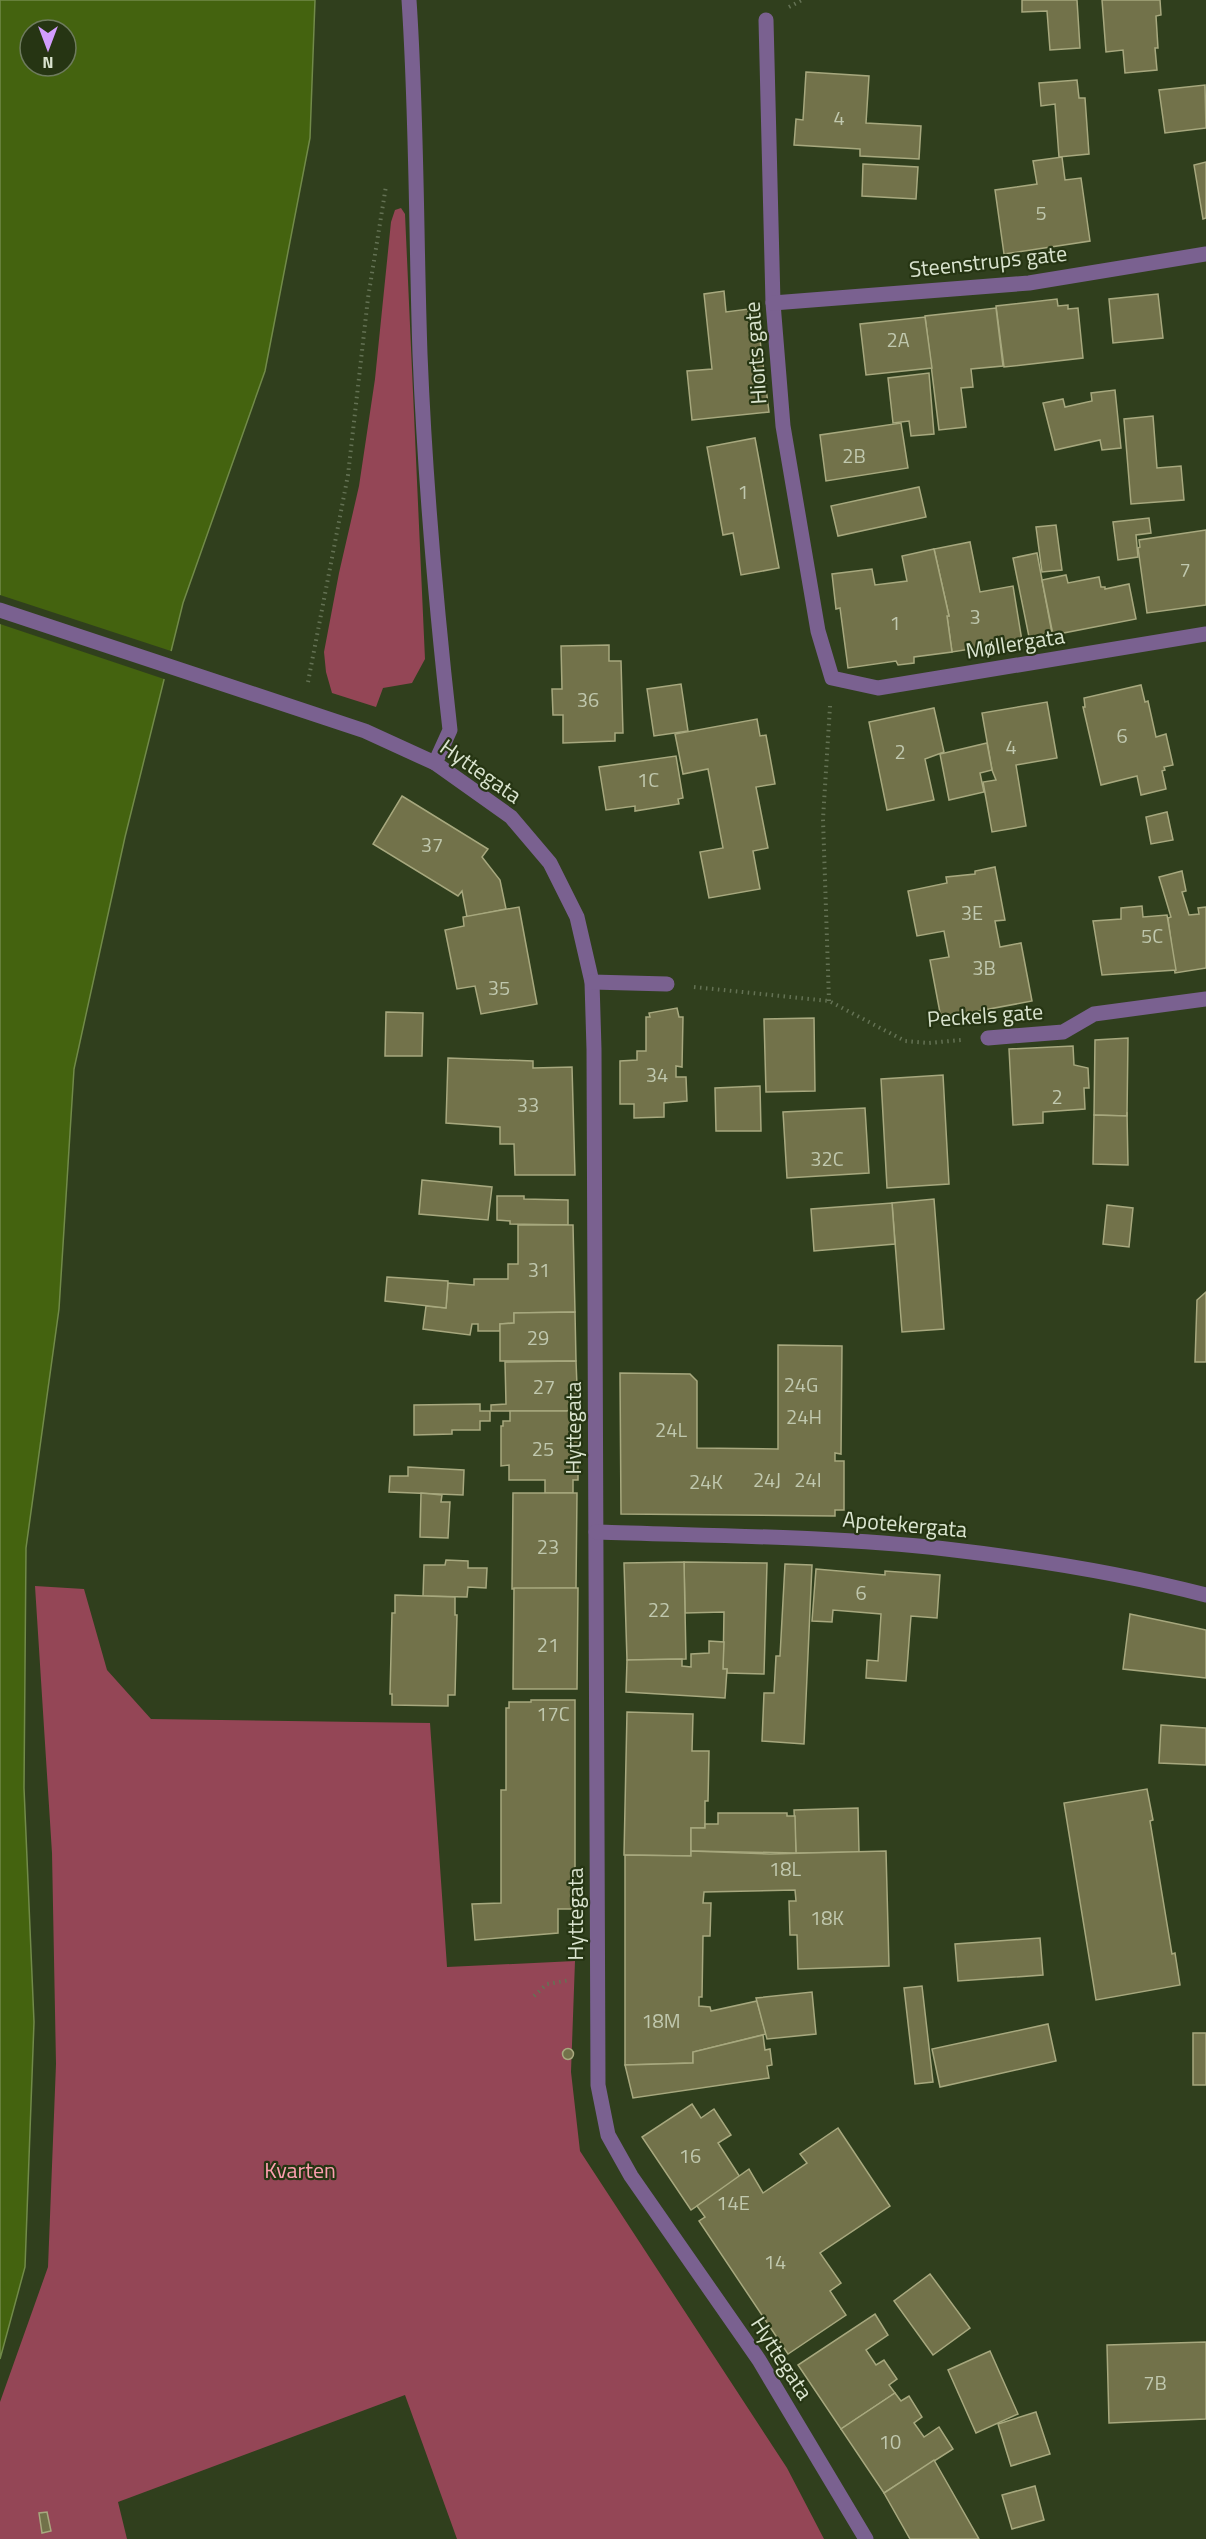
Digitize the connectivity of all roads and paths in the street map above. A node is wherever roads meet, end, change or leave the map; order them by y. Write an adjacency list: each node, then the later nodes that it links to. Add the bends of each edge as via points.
1 (409, 0): 10 (street, via 427,491 450,730)
2 (765, 20): 5 (street, Hiorts gate)
3 (384, 188): 9 (path, via 348,475)
4 (1206, 254): 5 (street, Steenstrups gate, via 1029,283)
5 (773, 303): 8 (street, Hiorts gate, via 783,426 818,631)
6 (0, 610): 9 (street, Hyttegata)
7 (1206, 634): 8 (street, Møllergata, via 878,688)
8 (832, 678): 14 (path, via 823,819)
9 (300, 709): 10 (street, Hyttegata, via 365,731)
10 (435, 763): 11 (street, Hyttegata, via 511,817 550,863 577,917)
11 (592, 982): 12 (street); 16 (street, Hyttegata)
12 (667, 984): 14 (path, Peckels gate)
13 (1206, 999): 15 (street, Peckels gate, via 1094,1014 1063,1032)
14 (829, 1001): 15 (path, Peckels gate, via 905,1041)
15 (988, 1038)
16 (596, 1532): 17 (street, Apotekergata, via 852,1541 946,1549 1146,1580); 18 (street, Hyttegata)
17 (1206, 1595)
18 (598, 1980): 19 (path, via 547,1984); 20 (street, Hyttegata, via 598,2085 608,2135 631,2176 759,2360)
19 (534, 1996)
20 (866, 2539)

